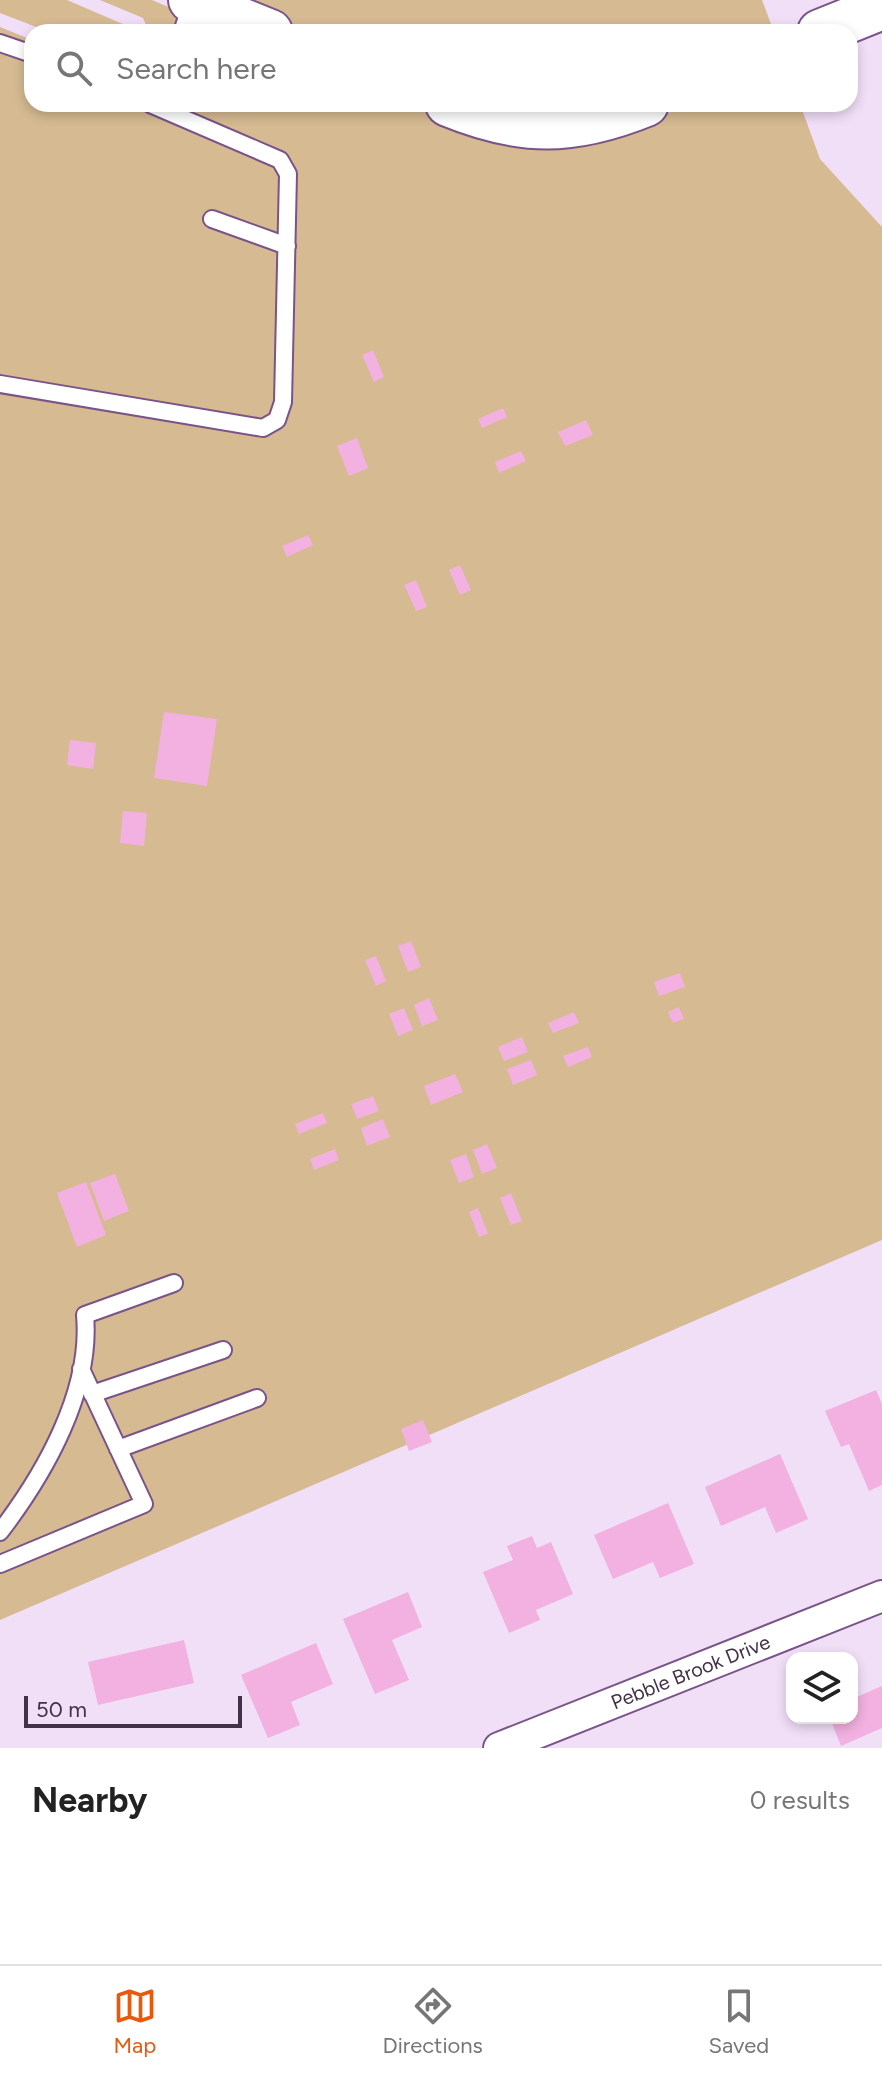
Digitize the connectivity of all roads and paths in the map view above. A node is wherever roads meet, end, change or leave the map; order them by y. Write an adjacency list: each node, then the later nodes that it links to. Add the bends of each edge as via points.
1 (192, 0): 3 (lane); 4 (street)
2 (882, 7): 5 (street)
3 (184, 24)
4 (250, 24)
5 (840, 24)
6 (0, 43): 7 (lane)
7 (24, 51)
8 (171, 112): 12 (lane, via 280,160 289,182)
9 (467, 112): 10 (street, via 534,128 583,124)
10 (621, 112)
11 (212, 219): 12 (lane)
12 (287, 246): 13 (lane, via 283,402 272,425 263,428)
13 (0, 384)
14 (174, 1283): 16 (lane, via 85,1315 88,1343)
15 (223, 1350): 17 (lane)
16 (81, 1369): 17 (lane); 20 (lane, via 45,1467)
17 (92, 1394): 19 (lane)
18 (257, 1398): 19 (lane)
19 (118, 1449): 21 (lane, via 144,1504)
20 (0, 1532)
21 (0, 1564)
22 (882, 1596): 23 (street, Pebble Brook Drive)
23 (499, 1748)

